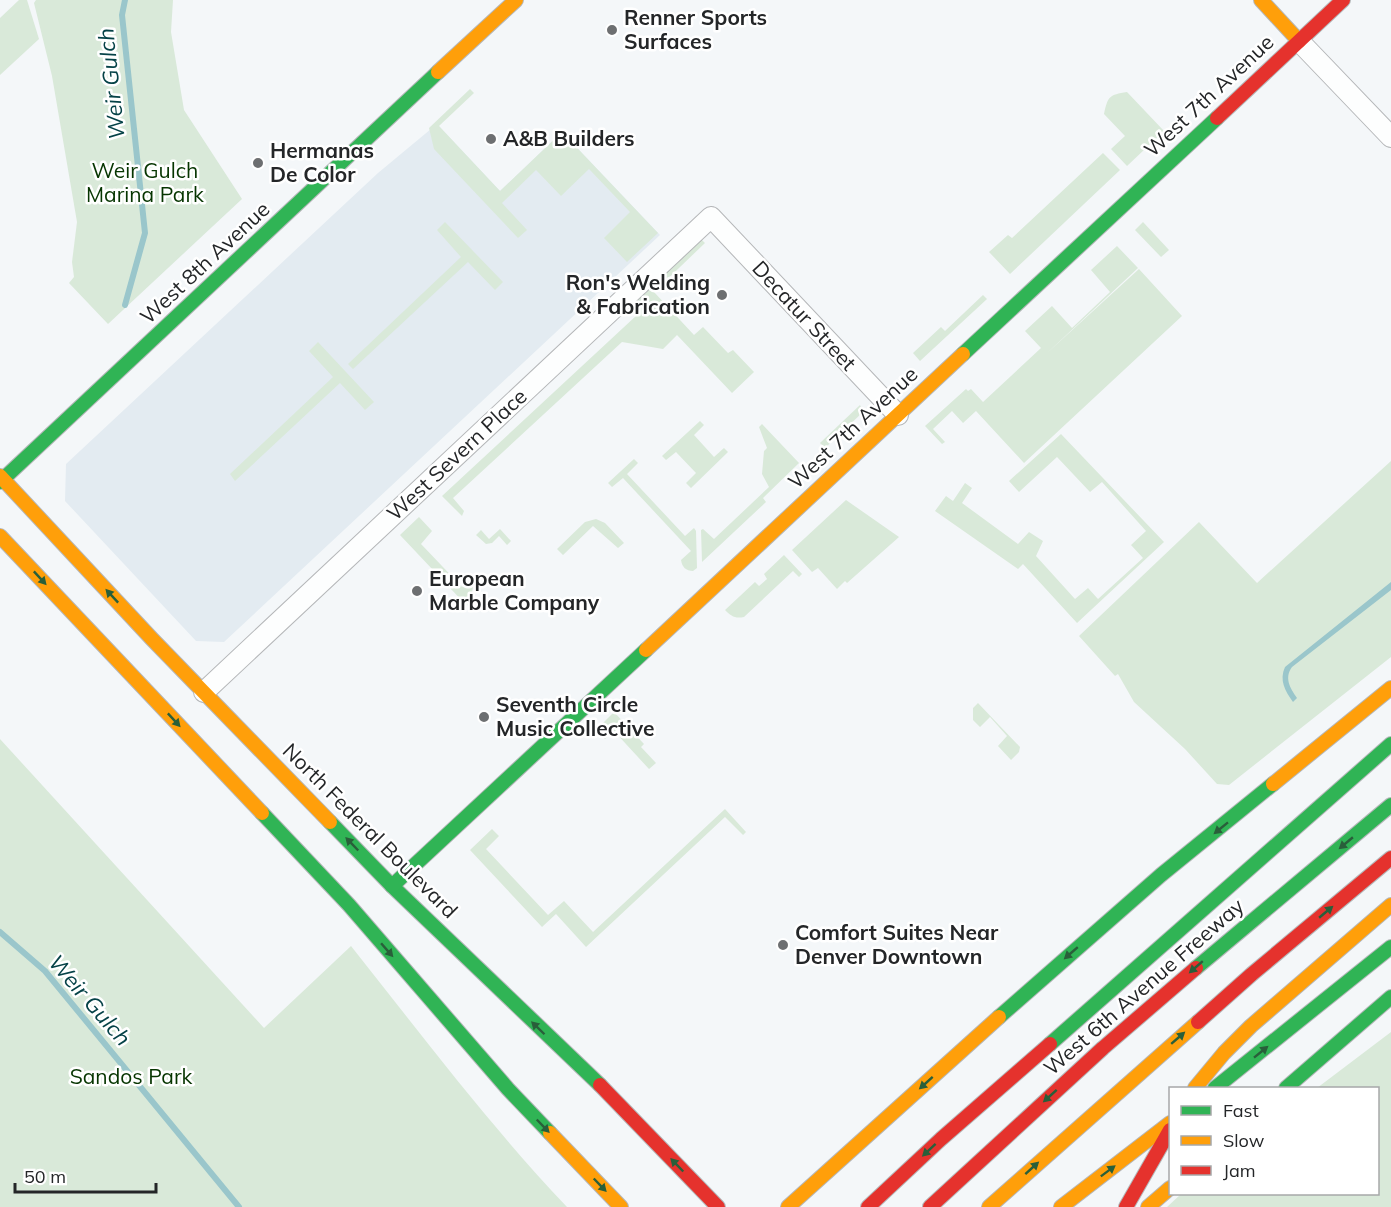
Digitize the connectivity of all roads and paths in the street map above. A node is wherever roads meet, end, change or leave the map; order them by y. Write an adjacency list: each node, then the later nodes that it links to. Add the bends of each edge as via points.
1 (516, 0): 8 (main road, West 8th Avenue)
2 (1261, 0): 4 (main road)
3 (1342, 0): 4 (main road, West 7th Avenue)
4 (1299, 41): 5 (street); 7 (main road, West 7th Avenue)
5 (1391, 137)
6 (711, 217): 7 (street, Decatur Street); 11 (street, West Severn Place)
7 (898, 416): 17 (main road, West 7th Avenue)
8 (1, 479): 11 (main road, North Federal Boulevard, one-way to 8)
9 (0, 536): 18 (main road, one-way to 18)
10 (1391, 688): 14 (main road)
11 (204, 692): 17 (main road, North Federal Boulevard, one-way to 11)
12 (1391, 704): 14 (main road)
13 (1391, 744): 33 (main road, one-way to 33)
14 (1266, 791): 32 (main road, one-way to 32, via 1039,981)
15 (1391, 805): 34 (main road, West 6th Avenue Freeway, one-way to 34, via 1111,1041)
16 (1391, 858): 35 (main road, one-way to 16, via 1228,995)
17 (392, 886): 18 (main road); 31 (main road, North Federal Boulevard, one-way to 17, via 604,1089)
18 (334, 890): 30 (main road, one-way to 30, via 508,1089)
19 (1391, 905): 23 (main road, via 1224,1053)
20 (1391, 947): 24 (main road, one-way to 20)
21 (1391, 997): 25 (main road)
22 (1391, 1014): 26 (main road)
23 (1197, 1087)
24 (1217, 1087)
25 (1288, 1087)
26 (1298, 1087)
27 (1169, 1124): 36 (main road, one-way to 27)
28 (1169, 1132): 37 (main road)
29 (1169, 1189): 38 (main road)
30 (621, 1207)
31 (718, 1207)
32 (788, 1207)
33 (868, 1207)
34 (930, 1207)
35 (988, 1207)
36 (1061, 1207)
37 (1126, 1207)
38 (1148, 1207)

